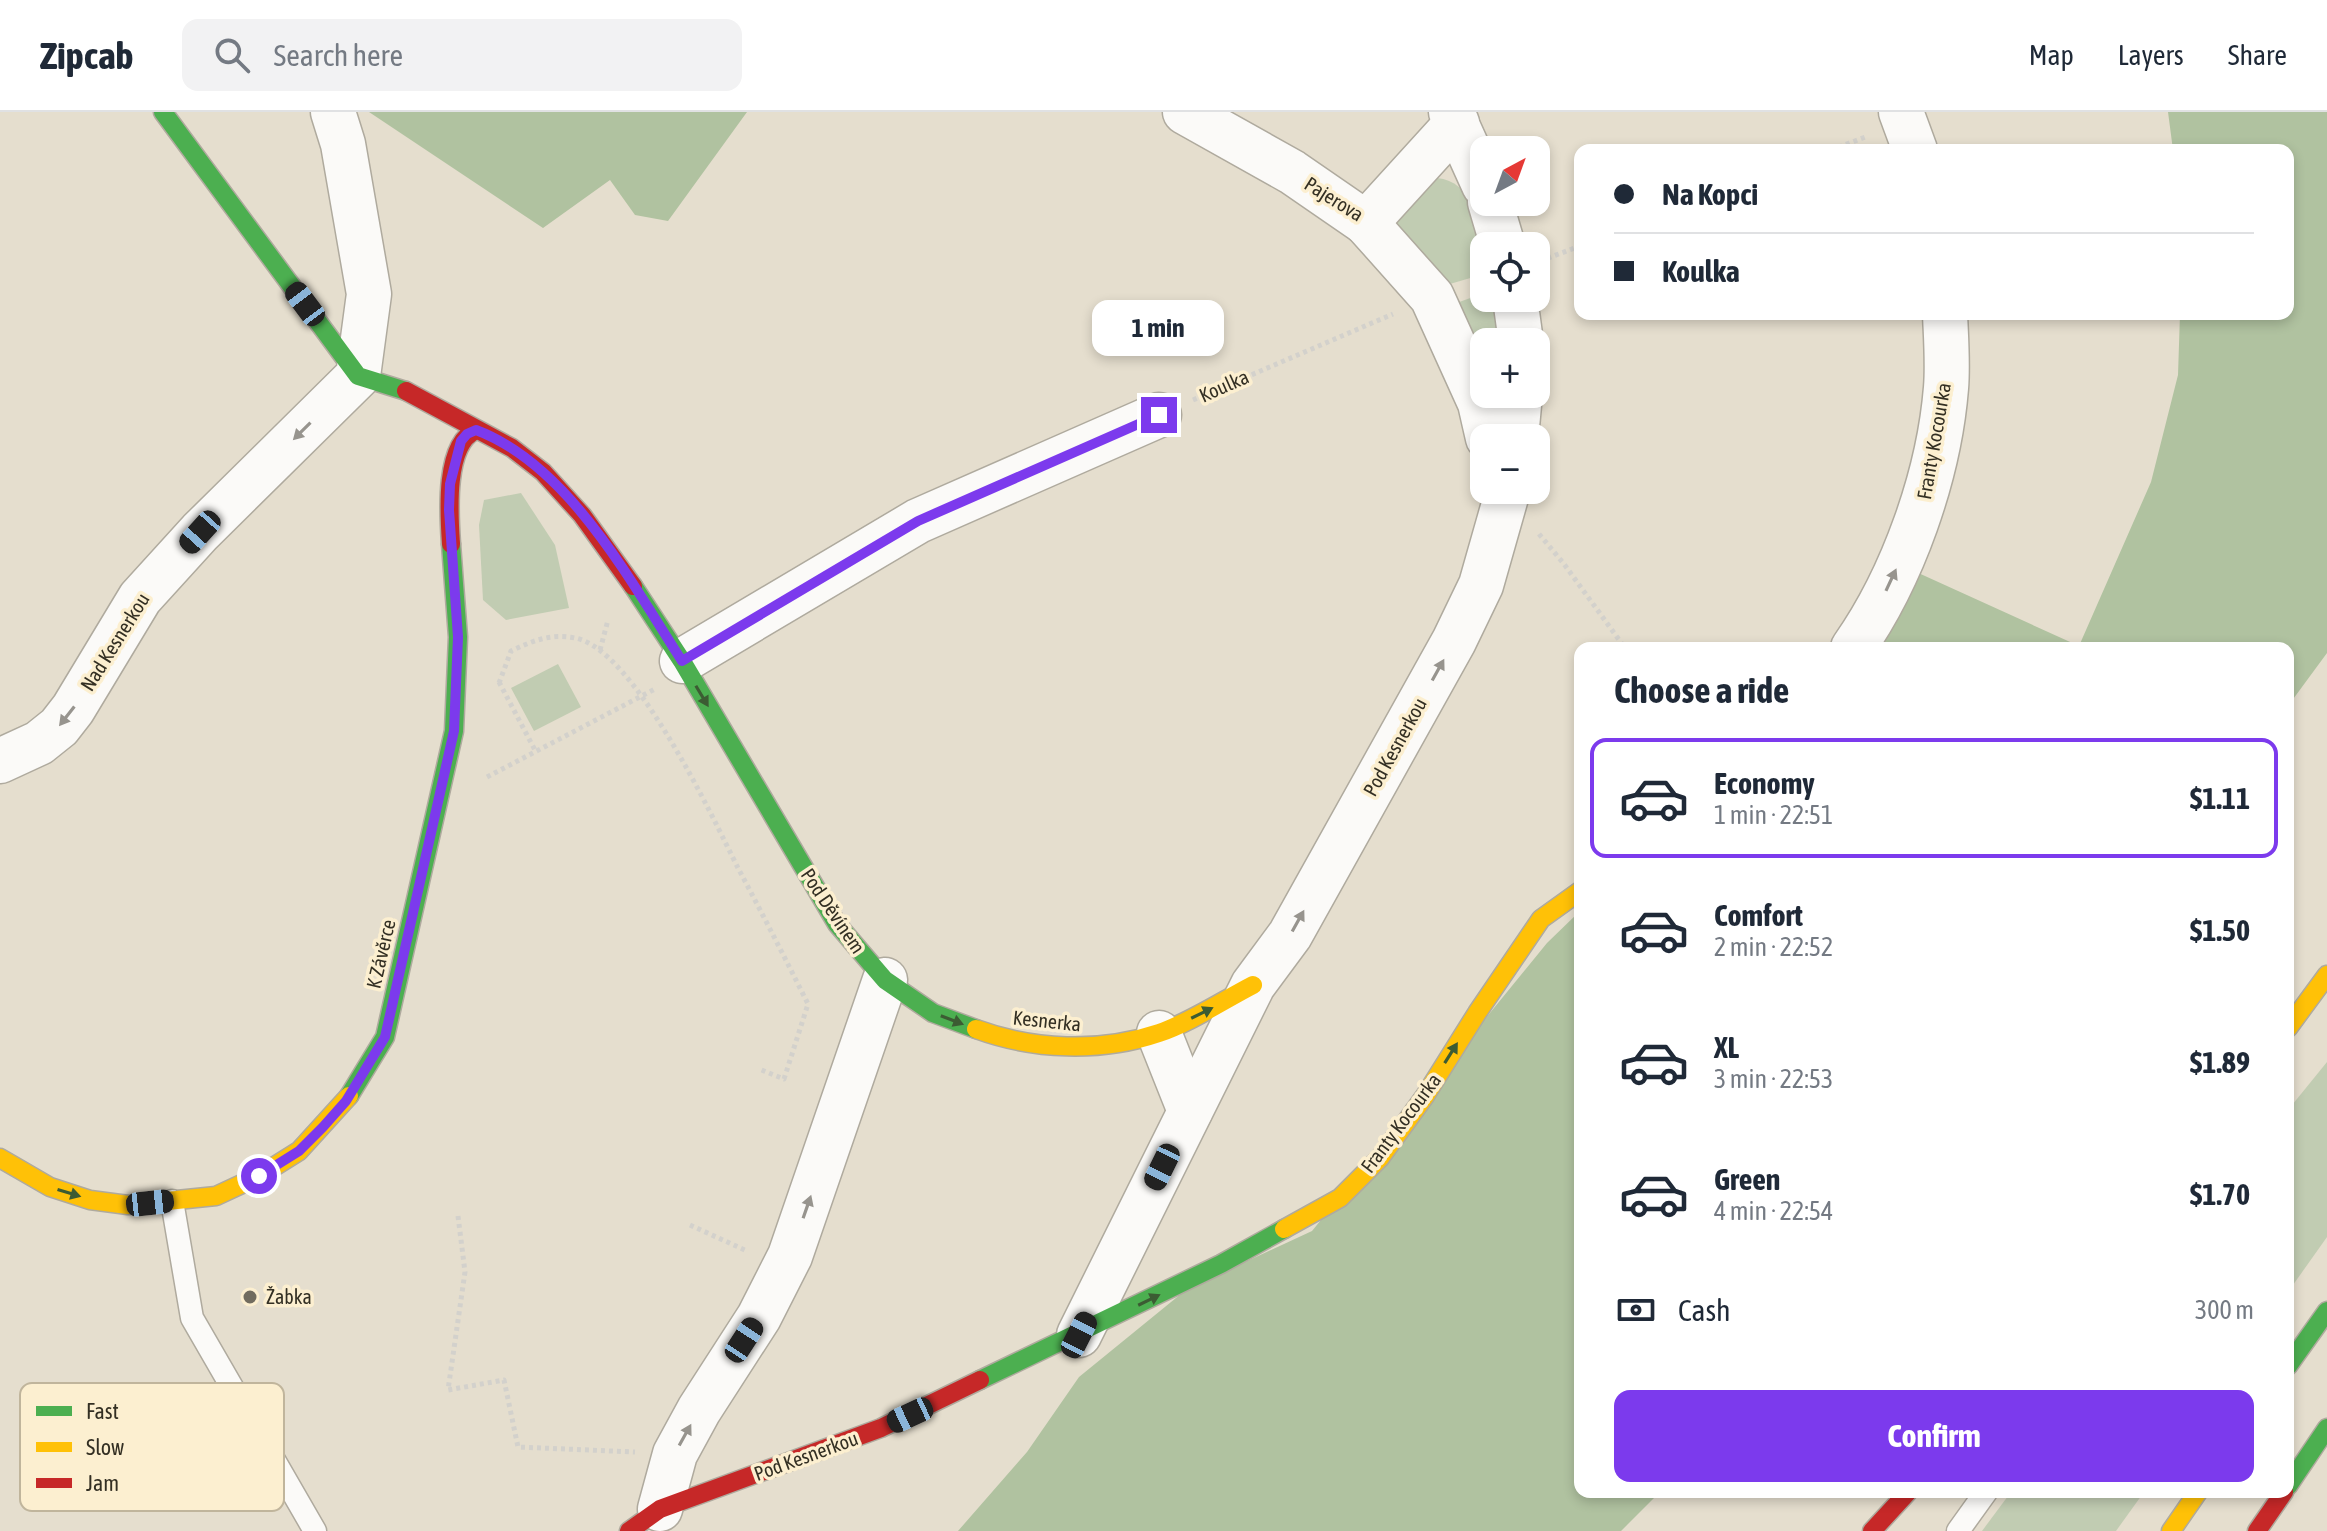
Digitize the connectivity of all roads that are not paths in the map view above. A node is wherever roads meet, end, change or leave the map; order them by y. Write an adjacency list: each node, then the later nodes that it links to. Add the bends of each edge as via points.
1 (163, 112): 10 (main road)
2 (333, 112): 10 (street, via 369,294)
3 (1185, 112): 8 (street, Pajerova, via 1292,172)
4 (1901, 112): 6 (street)
5 (1454, 118): 7 (street); 8 (street, Pajerova)
6 (1913, 144)
7 (1470, 154)
8 (1366, 223): 12 (street, via 1432,297)
9 (1945, 320): 15 (street, Franty Kocourka, one-way to 9, via 1880,605 1927,495 1946,388)
10 (358, 376): 13 (main road, Pod Děvínem, via 413,393); 17 (street, Nad Kesnerkou, one-way to 17, via 140,598 59,727)
11 (1159, 415): 16 (street, via 918,521)
12 (1485, 424)
13 (476, 430): 16 (main road, Pod Děvínem, via 512,448 570,502 608,548); 26 (main road, K Závěrce, via 461,441 450,484 458,637 454,731 385,1037 346,1101 299,1151 216,1196)
14 (1504, 504): 21 (street, Pod Kesnerkou, one-way to 14, via 1290,935 1454,641 1481,585)
15 (1857, 642)
16 (684, 665): 20 (main road, Pod Děvínem, one-way to 20, via 837,924)
17 (0, 761)
18 (1574, 895): 28 (main road, Franty Kocourka, one-way to 18, via 1340,1198 1389,1146 1541,919)
19 (2327, 975): 22 (main road)
20 (885, 980): 23 (main road, Kesnerka, one-way to 23, via 933,1013 1009,1041 1086,1048); 41 (street, one-way to 20, via 699,1410 784,1269)
21 (1253, 985): 23 (main road, Kesnerka, one-way to 21); 24 (street, Pod Kesnerkou)
22 (2294, 1020)
23 (1159, 1033): 24 (street)
24 (1190, 1111): 28 (street, Pod Kesnerkou)
25 (0, 1158): 26 (main road, K Závěrce, one-way to 26, via 50,1187 90,1200 128,1205)
26 (172, 1201): 30 (lane, via 192,1318)
27 (2327, 1311): 29 (main road)
28 (1079, 1335): 41 (main road, Pod Kesnerkou, via 881,1428)
29 (2294, 1358)
30 (230, 1383)
31 (2327, 1428): 34 (main road)
32 (2327, 1461): 35 (lane)
33 (284, 1477): 43 (lane)
34 (2294, 1477)
35 (2294, 1494)
36 (1902, 1498): 44 (main road)
37 (1982, 1498): 45 (lane)
38 (2194, 1498): 46 (main road)
39 (2280, 1498): 42 (main road)
40 (2289, 1498): 42 (lane)
41 (645, 1520)
42 (2258, 1529)
43 (315, 1531)
44 (1872, 1531)
45 (1958, 1531)
46 (2171, 1531)

